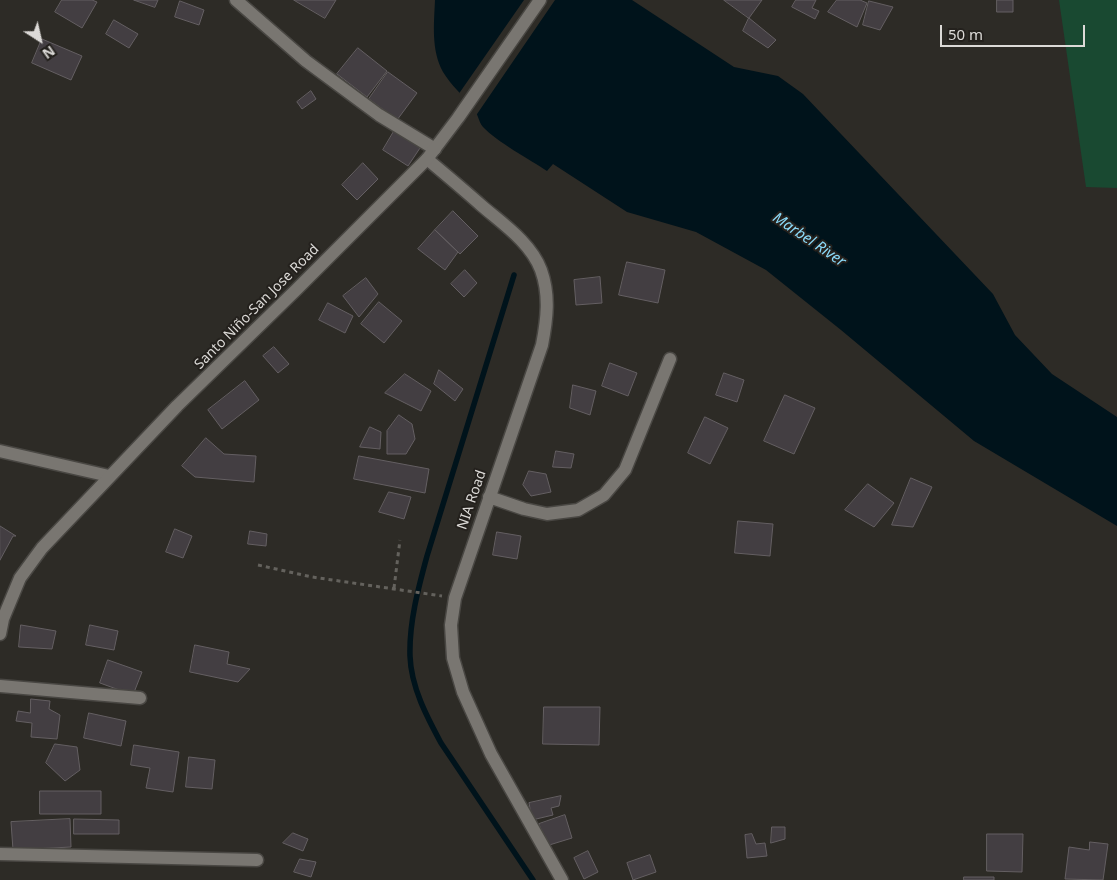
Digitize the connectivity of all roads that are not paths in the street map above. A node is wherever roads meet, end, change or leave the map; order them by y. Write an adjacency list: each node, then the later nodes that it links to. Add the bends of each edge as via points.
1 (236, 0): 3 (street, NIA Road, via 306,61)
2 (540, 0): 3 (street, Santo Niño-San Jose Road)
3 (431, 154): 6 (street, Santo Niño-San Jose Road); 7 (street, NIA Road, via 531,253 546,291 548,317 542,345)
4 (670, 359): 7 (street, via 625,470 604,495 578,510 548,514)
5 (0, 451): 6 (street)
6 (109, 476): 8 (street, Santo Niño-San Jose Road, via 42,548 20,578)
7 (489, 497): 13 (street, NIA Road, via 454,598 451,625 453,658 463,692 491,754)
8 (0, 634)
9 (0, 686): 10 (street)
10 (140, 698)
11 (0, 854): 12 (street)
12 (257, 860)
13 (562, 880)

